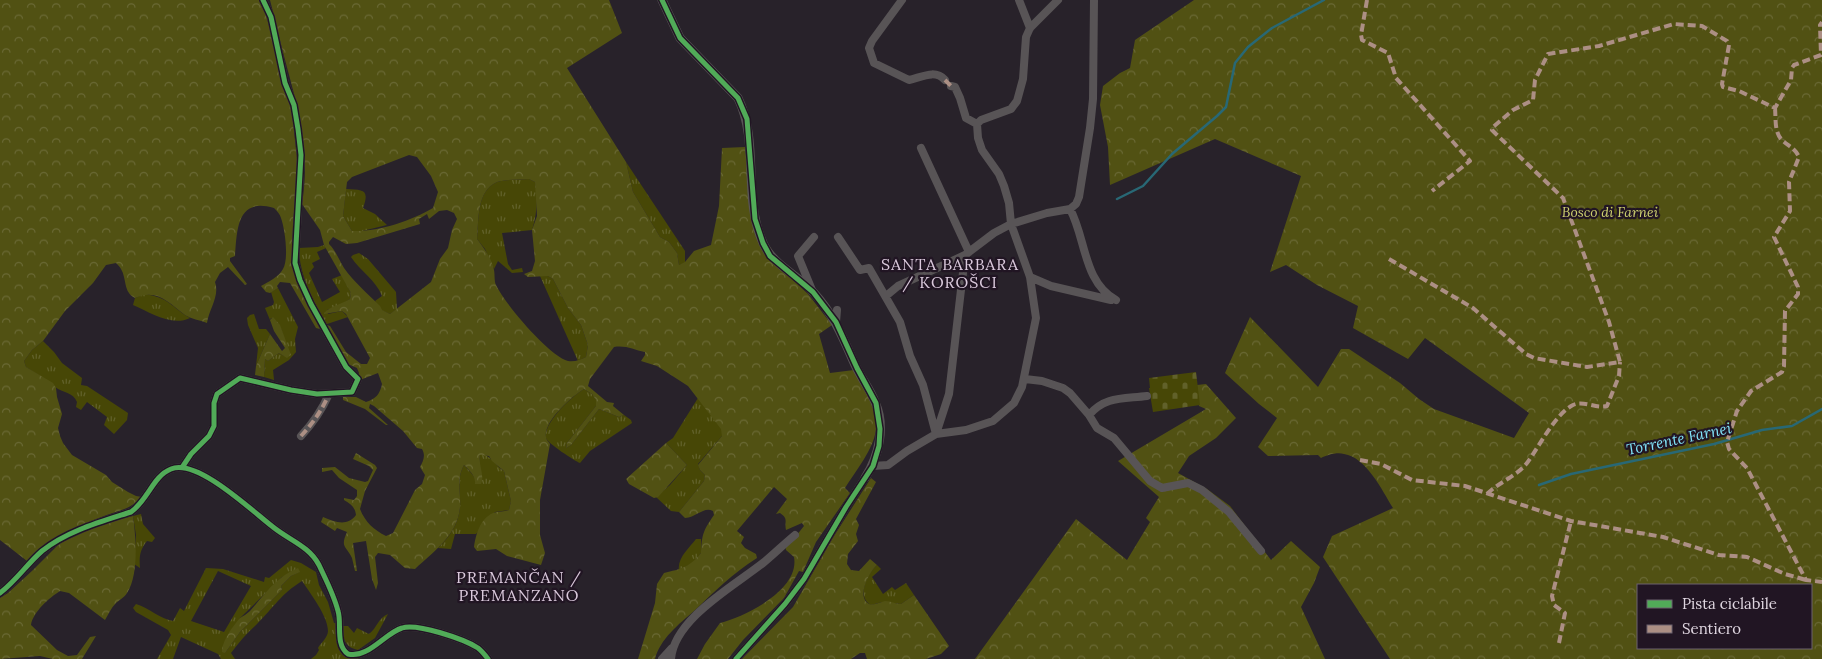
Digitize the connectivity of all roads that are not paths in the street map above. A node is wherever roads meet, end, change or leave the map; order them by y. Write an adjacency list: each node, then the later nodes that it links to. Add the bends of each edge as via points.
1 (263, 0): 21 (street, via 272,17 285,83 294,105 302,155 295,263 311,304 346,367 358,379 352,392)
2 (662, 0): 16 (street, via 680,38 738,98 744,109 755,219 763,243 770,256)
3 (902, 0): 8 (street, via 872,41 869,48 874,64 909,80 934,73 942,76 955,87 966,118)
4 (1020, 0): 7 (street)
5 (1058, 0): 7 (street)
6 (1094, 0): 10 (street, via 1094,84 1090,128 1079,197)
7 (1030, 28): 8 (street, via 1017,101 1012,109 987,116)
8 (978, 124): 11 (street, via 982,150 1004,186)
9 (921, 148): 14 (street)
10 (1070, 209): 11 (street); 15 (street, via 1092,273 1106,293 1116,300 1070,292)
11 (1011, 224): 14 (street); 15 (street)
12 (814, 237): 16 (street, via 798,256)
13 (838, 237): 17 (street, via 860,270 869,268)
14 (967, 254): 17 (street, via 898,286); 24 (street, via 949,394)
15 (1030, 277): 20 (street, via 1036,318)
16 (813, 292): 19 (street)
17 (886, 296): 24 (street, via 900,322 923,385)
18 (837, 310): 19 (street)
19 (836, 322): 27 (street, via 876,403 880,429)
20 (1025, 379): 23 (street, via 1063,388); 24 (street, via 1014,403 993,421 966,430)
21 (329, 394): 25 (street, via 324,407); 26 (street, via 291,390 240,378 217,394 214,426)
22 (1147, 396): 23 (street, via 1106,401)
23 (1089, 415): 30 (street, via 1097,428 1121,444 1150,481 1162,488 1188,484 1197,488 1228,512)
24 (936, 434): 27 (street, via 888,465)
25 (301, 436)
26 (183, 466): 31 (street, via 163,472 140,506 131,512 69,534 52,544); 33 (street, via 214,482 315,558 339,612 340,639 349,655 366,654 393,631 415,626 468,642)
27 (873, 466): 28 (street)
28 (865, 478): 36 (street, via 804,580)
29 (795, 535): 32 (street, via 716,596 678,636)
30 (1261, 551)
31 (0, 592)
32 (672, 648): 34 (street); 35 (street)
33 (488, 659)
34 (662, 659)
35 (671, 659)
36 (736, 659)

